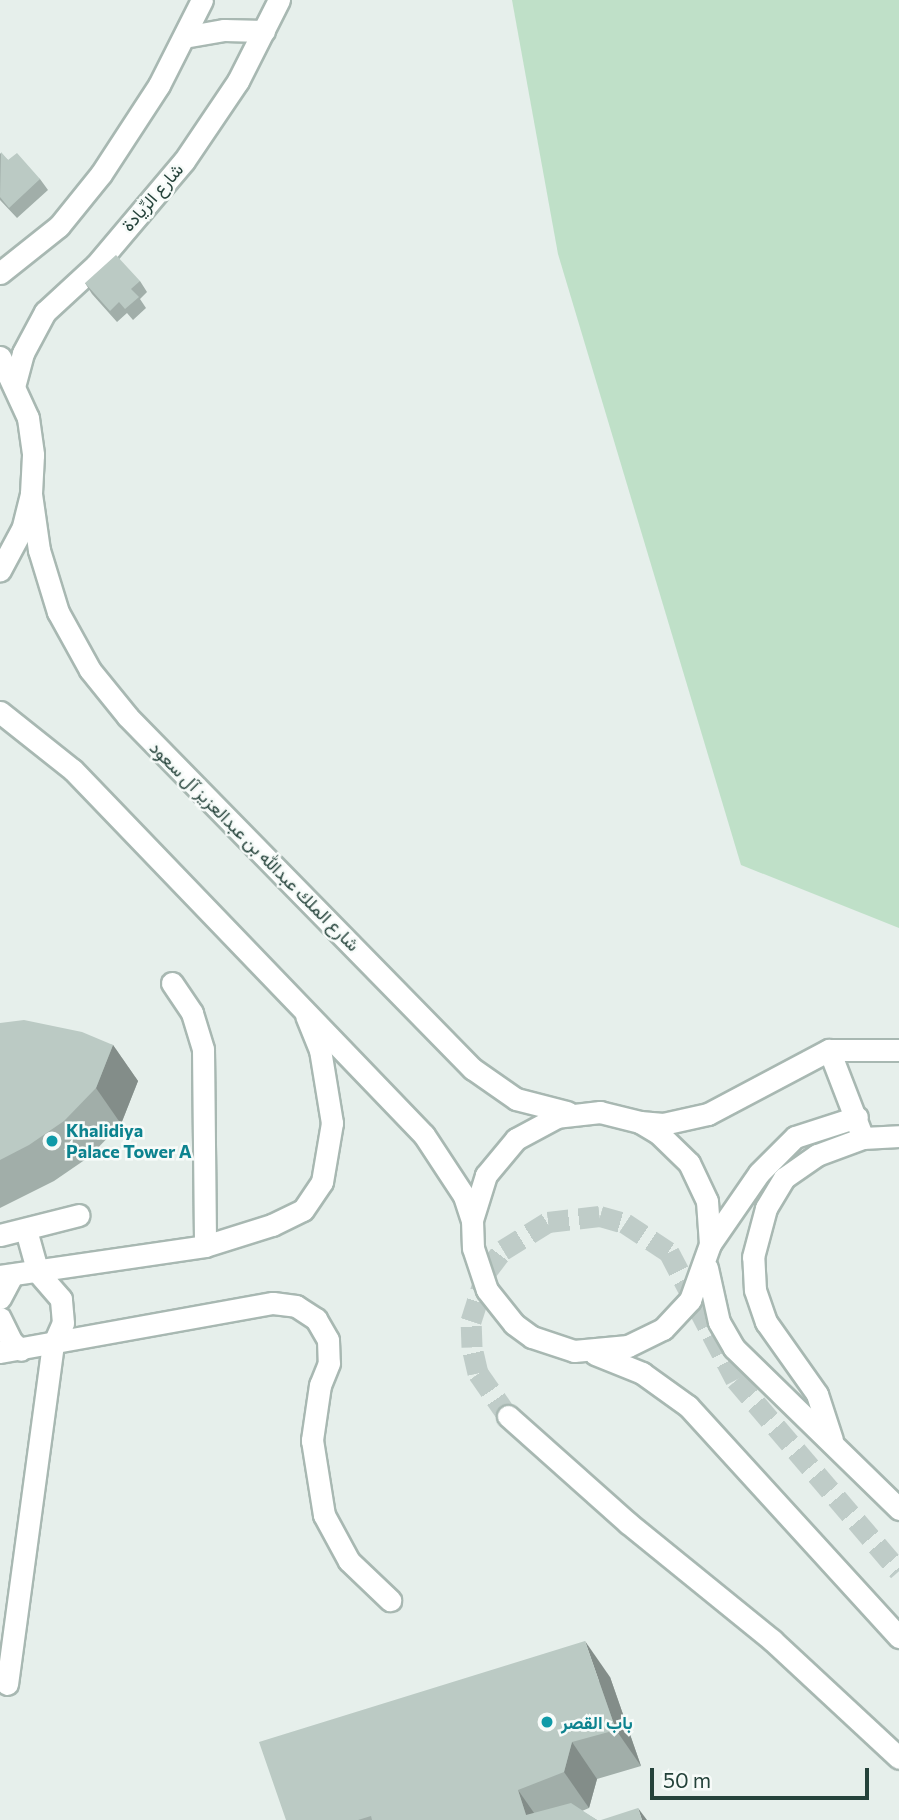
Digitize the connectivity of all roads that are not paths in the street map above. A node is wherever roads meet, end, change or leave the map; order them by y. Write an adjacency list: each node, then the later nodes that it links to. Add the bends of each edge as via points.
1 (202, 0): 4 (street)
2 (279, 0): 3 (street, شارع الرِّيادة)
3 (264, 31): 4 (street, via 224,30); 7 (street, شارع الرِّيادة, via 238,81 184,161 96,265 45,312 23,353)
4 (184, 37): 5 (street, via 89,189 59,226)
5 (0, 273)
6 (0, 357): 7 (street)
7 (15, 383): 8 (street, via 31,443)
8 (31, 494): 9 (street, via 22,530); 15 (street, شارع الملك عبدالله بن عبدالعزيز آل سعود, via 39,550 58,612 90,670 128,717 473,1069 516,1099)
9 (0, 570)
10 (0, 712): 12 (street, via 73,770)
11 (172, 984): 24 (street, via 191,1013 203,1049)
12 (306, 1016): 21 (street, via 439,1153); 24 (street, via 320,1050 330,1098 331,1149 322,1182 303,1210)
13 (830, 1050): 14 (street); 16 (street); 17 (street, via 708,1114 663,1124)
14 (899, 1050)
15 (580, 1112): 17 (street); 21 (street, via 546,1121 516,1139 486,1175)
16 (857, 1117): 19 (street); 25 (street, via 795,1137 759,1173)
17 (640, 1122): 25 (street, via 675,1146 700,1181 711,1223)
18 (899, 1136): 19 (street)
19 (863, 1138): 34 (street, via 817,1155 784,1178 765,1208 753,1257 755,1290 766,1322 817,1394)
20 (79, 1215): 22 (street)
21 (472, 1220): 32 (street, via 478,1270 499,1308 532,1337)
22 (26, 1230): 23 (street); 26 (street)
23 (0, 1235)
24 (205, 1246): 26 (street)
25 (708, 1255): 32 (street, via 690,1300 663,1329 628,1346); 34 (street, via 713,1303 733,1348)
26 (38, 1273): 27 (street); 30 (street, via 61,1299 63,1323)
27 (6, 1276): 28 (street)
28 (0, 1298)
29 (0, 1318): 31 (street)
30 (53, 1345): 31 (street); 36 (street, via 273,1303 296,1306 316,1319 328,1340 329,1363 318,1394 312,1440 324,1515 346,1557); 38 (street)
31 (11, 1351)
32 (590, 1352): 37 (street, via 642,1373 688,1406)
33 (508, 1416): 39 (street, via 628,1523 772,1640)
34 (832, 1440): 35 (street)
35 (899, 1509)
36 (390, 1600)
37 (899, 1637)
38 (7, 1684)
39 (899, 1758)

